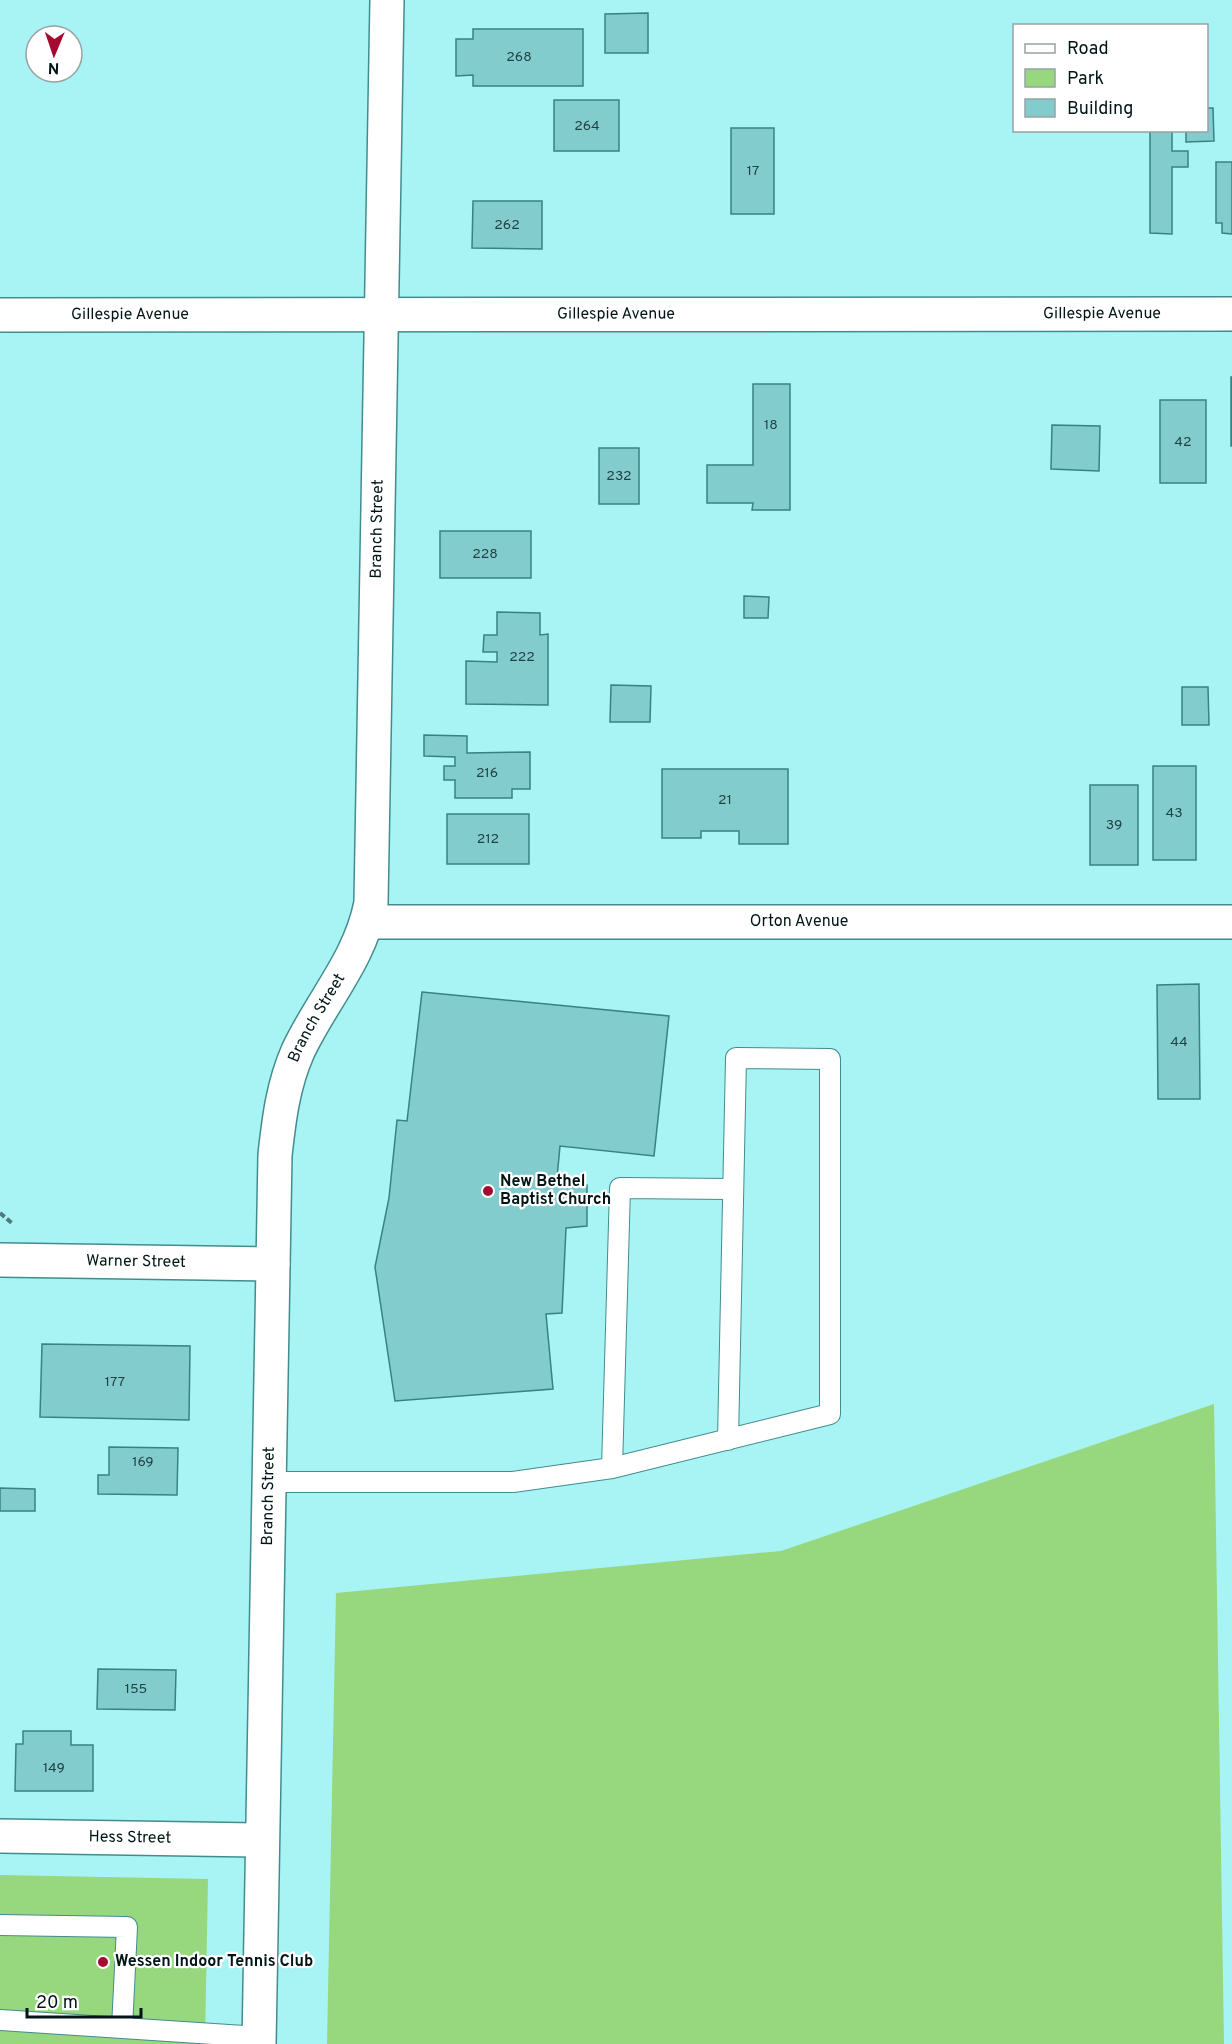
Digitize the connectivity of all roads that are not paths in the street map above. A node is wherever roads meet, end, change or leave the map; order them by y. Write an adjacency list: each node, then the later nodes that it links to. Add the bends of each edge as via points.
1 (387, 0): 2 (street, Branch Street)
2 (381, 313): 3 (street, Gillespie Avenue); 4 (street, Gillespie Avenue); 5 (street, Branch Street, via 372,884)
3 (1232, 314)
4 (0, 315)
5 (367, 922): 6 (street, Orton Avenue); 9 (street, Branch Street, via 351,962 322,1005 298,1052 282,1102 275,1155)
6 (1232, 922)
7 (731, 1189): 10 (lane); 10 (lane, via 736,1058 830,1059 830,1413); 11 (lane, via 620,1188)
8 (0, 1260): 9 (street, Warner Street)
9 (273, 1264): 12 (street, Branch Street)
10 (728, 1440): 11 (lane)
11 (612, 1468): 12 (lane, via 513,1482)
12 (269, 1482): 14 (street, Branch Street)
13 (0, 1836): 14 (street, Hess Street)
14 (262, 1840): 18 (street, Branch Street)
15 (0, 1925): 17 (lane, via 127,1927)
16 (0, 2019): 17 (lane)
17 (122, 2028): 18 (lane)
18 (259, 2041)

